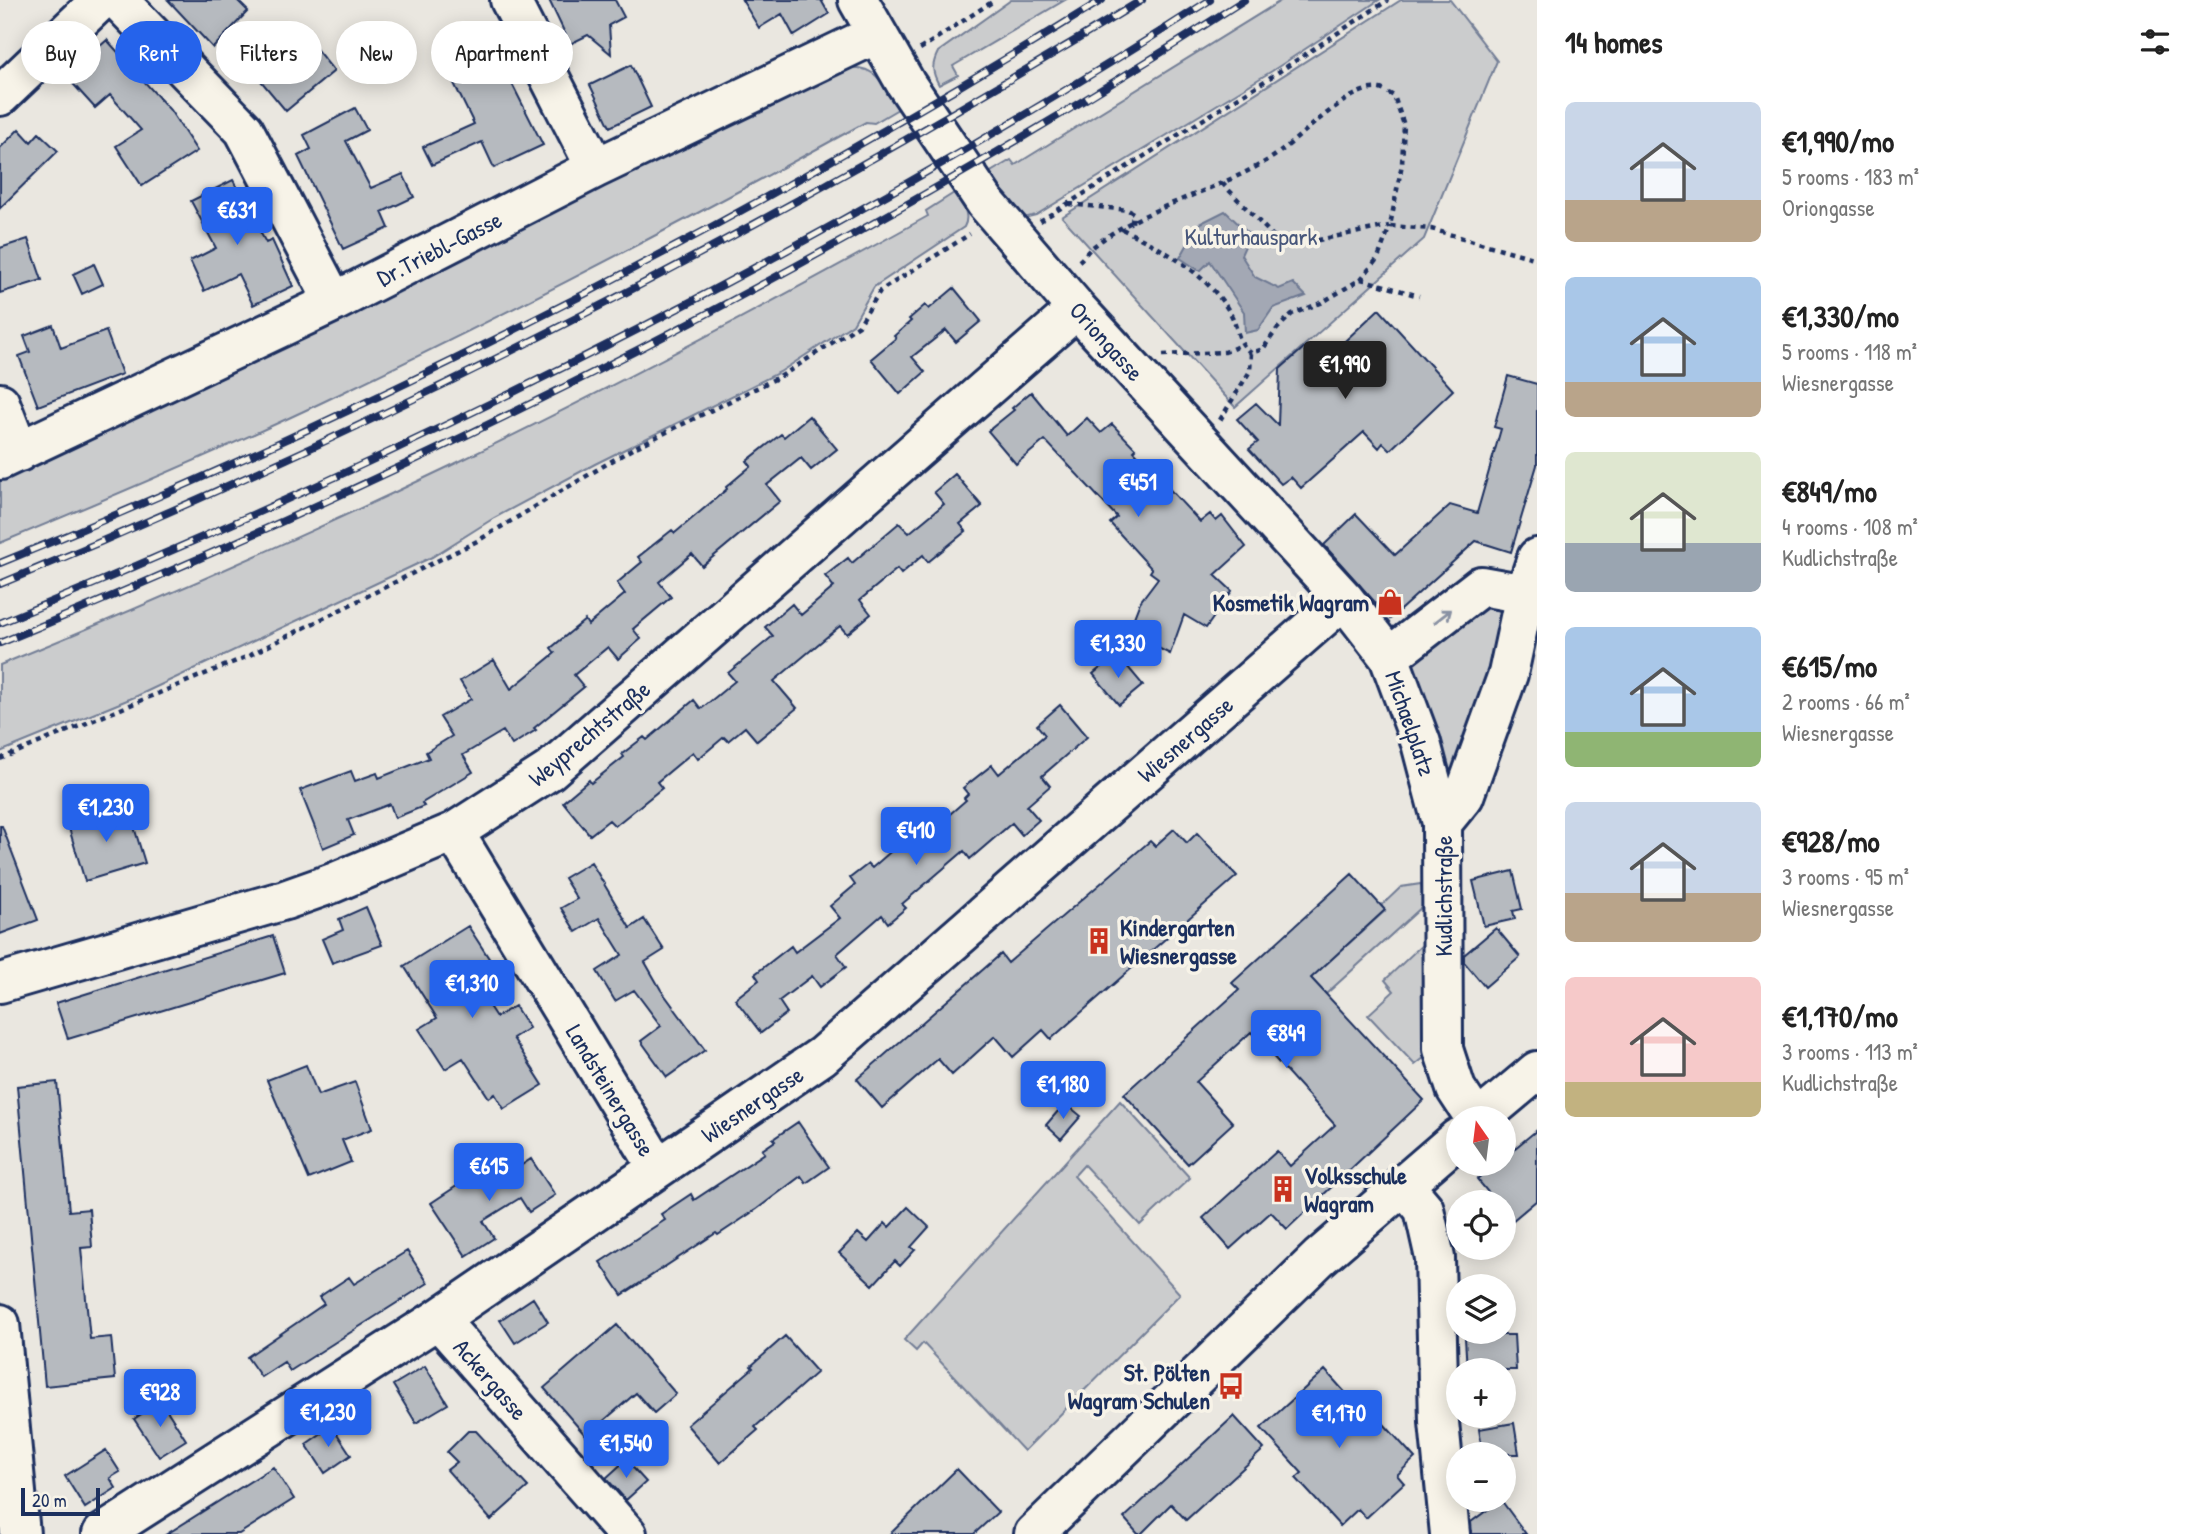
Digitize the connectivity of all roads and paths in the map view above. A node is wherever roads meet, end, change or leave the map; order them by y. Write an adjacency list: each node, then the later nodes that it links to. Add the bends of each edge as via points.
1 (101, 0): 8 (street)
2 (117, 0): 20 (street, via 244,130)
3 (510, 0): 9 (street)
4 (858, 0): 7 (street, Oriongasse)
5 (995, 0): 7 (path)
6 (1388, 0): 11 (path)
7 (886, 50): 9 (street, Dr.Triebl-Gasse); 14 (street, Oriongasse, via 985,202)
8 (0, 96)
9 (596, 167): 20 (street, Dr.Triebl-Gasse)
10 (1223, 183): 12 (path); 13 (path, via 1276,239 1298,244); 13 (path, via 1283,152 1334,107 1378,89 1394,96 1404,124)
11 (1067, 204): 12 (path, via 1128,210 1133,213); 14 (path)
12 (1131, 223): 15 (path)
13 (1390, 226): 16 (path, via 1432,229); 17 (path, via 1378,258)
14 (1007, 227): 18 (street, Oriongasse); 32 (path, via 880,291 859,325 783,375 632,449 479,540 246,657)
15 (1121, 228): 18 (path, via 1093,246); 21 (path, via 1188,267 1213,288 1231,314)
16 (1537, 259)
17 (1361, 279): 19 (path); 22 (path, via 1292,314 1263,349)
18 (1066, 296): 23 (street, Oriongasse); 34 (street, Weyprechtstraße, via 549,771)
19 (1419, 296)
20 (334, 302): 26 (street, Dr.Triebl-Gasse)
21 (1241, 345): 22 (path); 23 (path, via 1225,352 1164,354)
22 (1251, 353): 25 (path, via 1250,371)
23 (1139, 375): 25 (street, Oriongasse)
24 (0, 402): 26 (street)
25 (1201, 443): 29 (street, Oriongasse)
26 (10, 456)
27 (1537, 558): 28 (street, Kudlichstraße)
28 (1525, 594): 30 (street, Michaelplatz, one-way to 28, via 1481,586); 31 (street, Kudlichstraße)
29 (1344, 599): 30 (street, Oriongasse); 40 (street, Wiesnergasse, via 822,1056)
30 (1388, 657): 33 (street, Michaelplatz, via 1422,743)
31 (1523, 674): 33 (street, Kudlichstraße, via 1464,796)
32 (0, 759)
33 (1442, 823): 37 (street, Kudlichstraße, via 1443,1049 1456,1089)
34 (454, 832): 35 (street, Weyprechtstraße, via 285,900); 40 (street, Landsteinergasse)
35 (0, 983)
36 (1537, 1071): 38 (street)
37 (1467, 1106)
38 (1495, 1106)
39 (1446, 1148): 41 (street)
40 (659, 1168): 42 (street, Wiesnergasse)
41 (1403, 1184): 48 (street, via 1309,1267); 49 (street, via 1424,1209 1435,1258 1439,1422)
42 (438, 1319): 46 (street, Wiesnergasse); 47 (street, Ackergasse)
43 (0, 1324): 44 (street)
44 (7, 1471): 45 (street)
45 (20, 1534)
46 (102, 1534)
47 (627, 1534)
48 (1034, 1534)
49 (1450, 1534)

